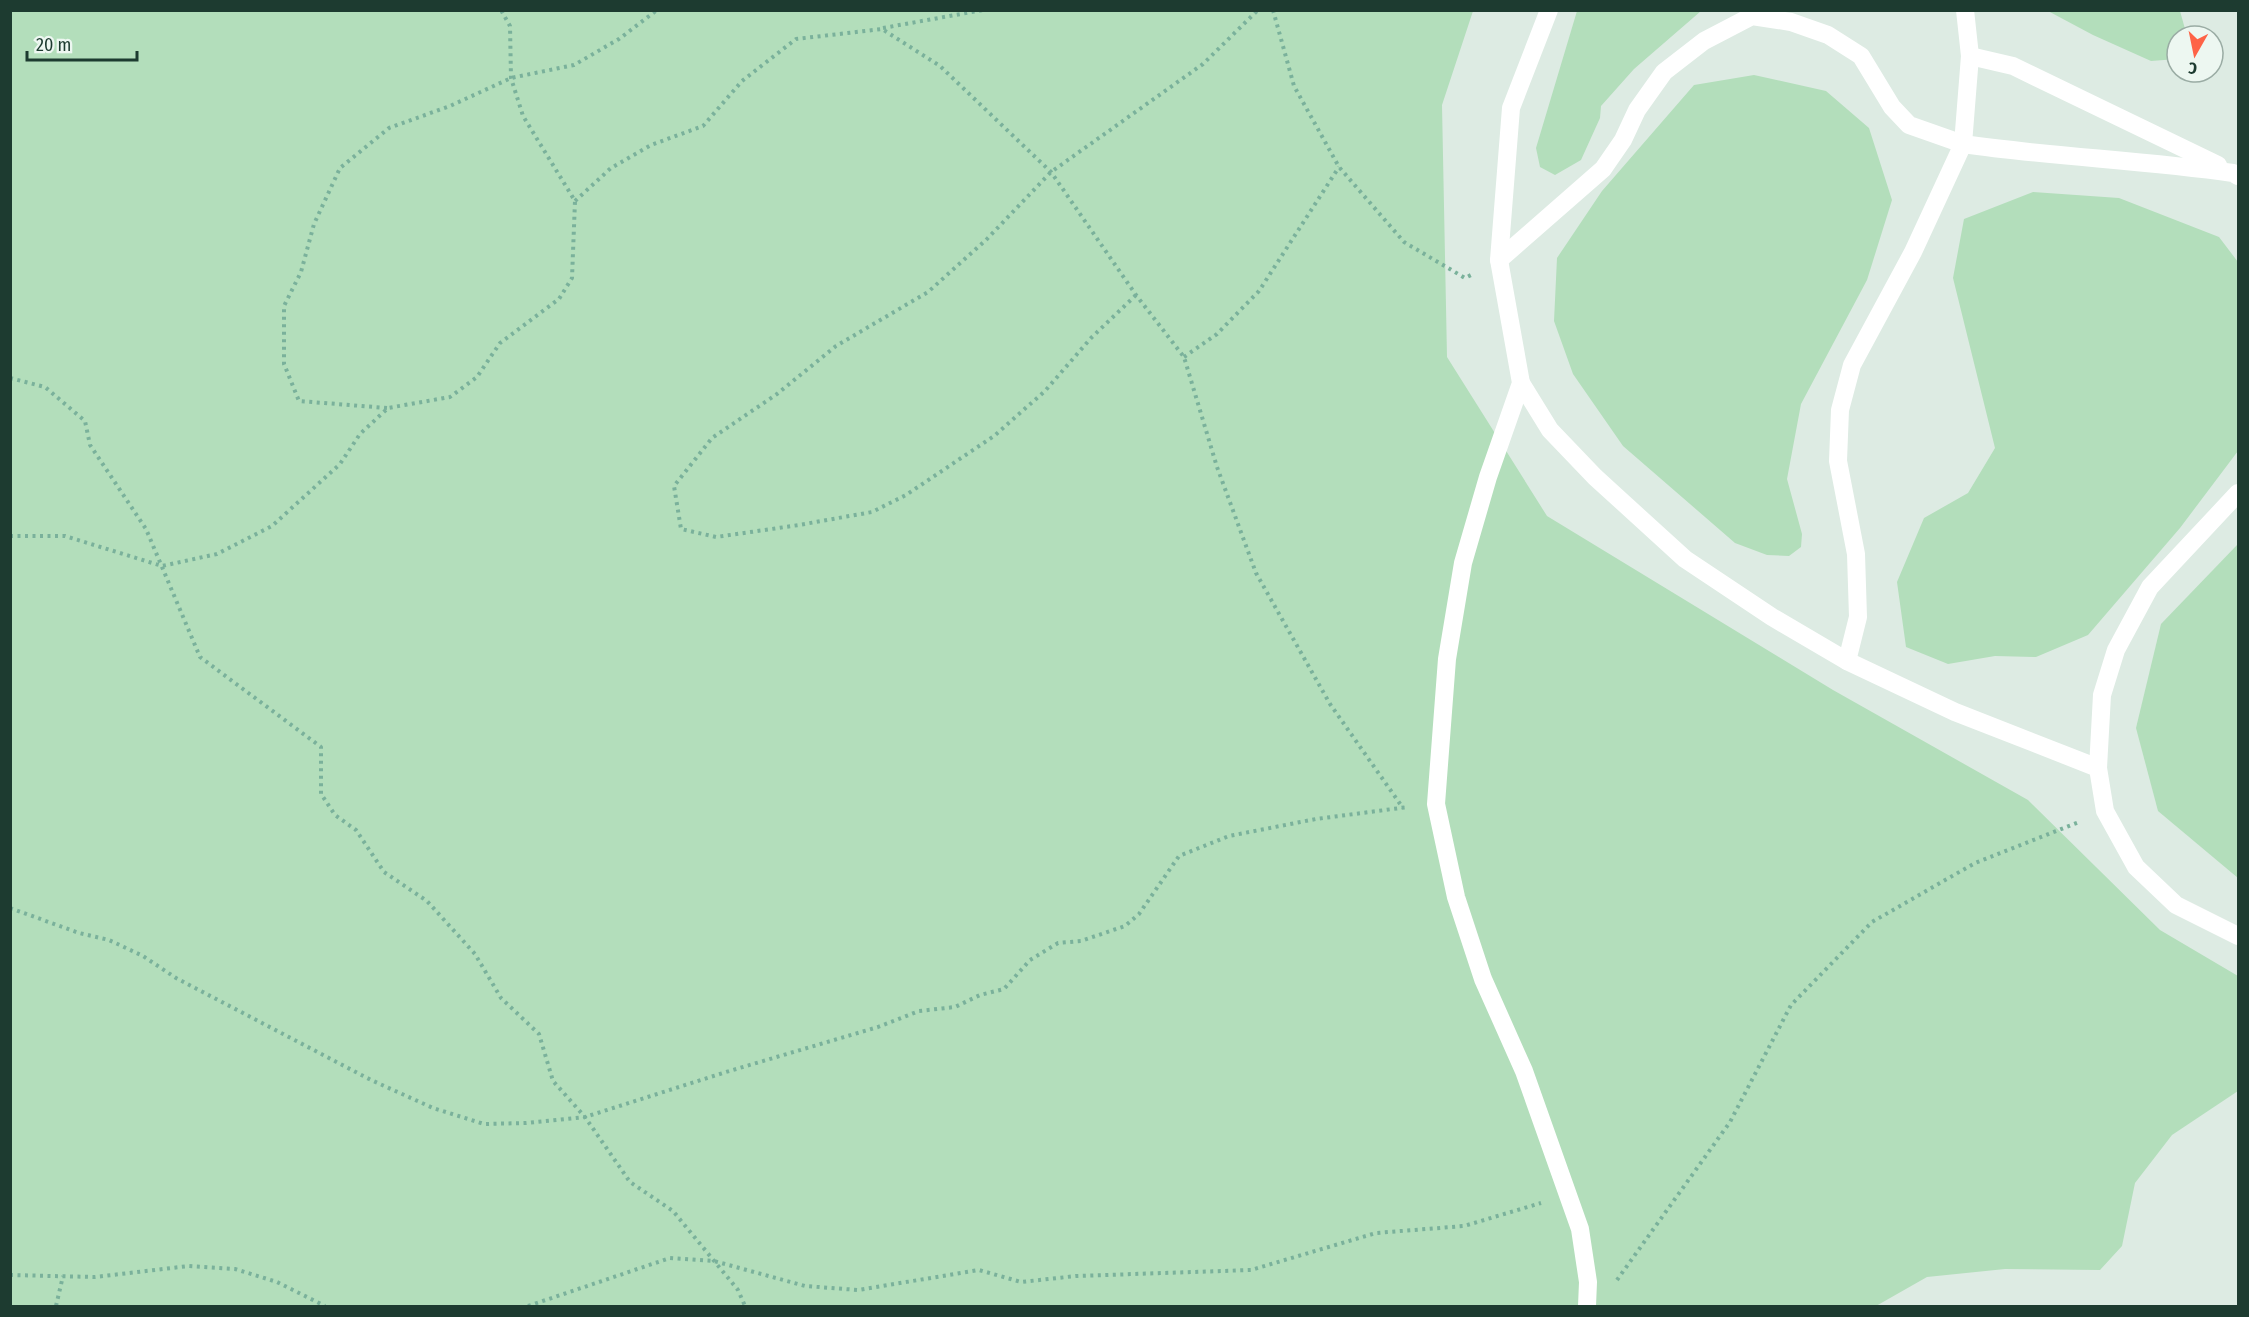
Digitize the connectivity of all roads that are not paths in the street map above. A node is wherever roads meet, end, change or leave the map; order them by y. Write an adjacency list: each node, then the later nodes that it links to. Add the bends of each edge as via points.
1 (1549, 10): 7 (lane, via 1511,108)
2 (1965, 10): 4 (lane)
3 (1752, 13): 5 (lane, via 1828,35 1861,56 1892,107 1909,125); 7 (lane, via 1704,41 1664,72 1603,169)
4 (1970, 56): 5 (lane); 6 (lane, via 2013,66)
5 (1963, 144): 6 (lane); 10 (lane, via 1913,252 1852,365 1840,410 1838,461 1856,554 1858,617)
6 (2236, 174)
7 (1499, 260): 8 (lane)
8 (1521, 382): 10 (lane, via 1550,430 1685,559); 13 (lane, via 1463,563 1447,659 1436,804 1456,897 1483,979 1524,1071 1580,1229 1588,1282)
9 (2238, 493): 11 (lane, via 2150,587 2116,650 2102,695)
10 (1847, 660): 11 (lane, via 1955,712)
11 (2098, 768): 12 (lane, via 2105,812 2136,867 2176,905)
12 (2238, 936)
13 (1587, 1306)

